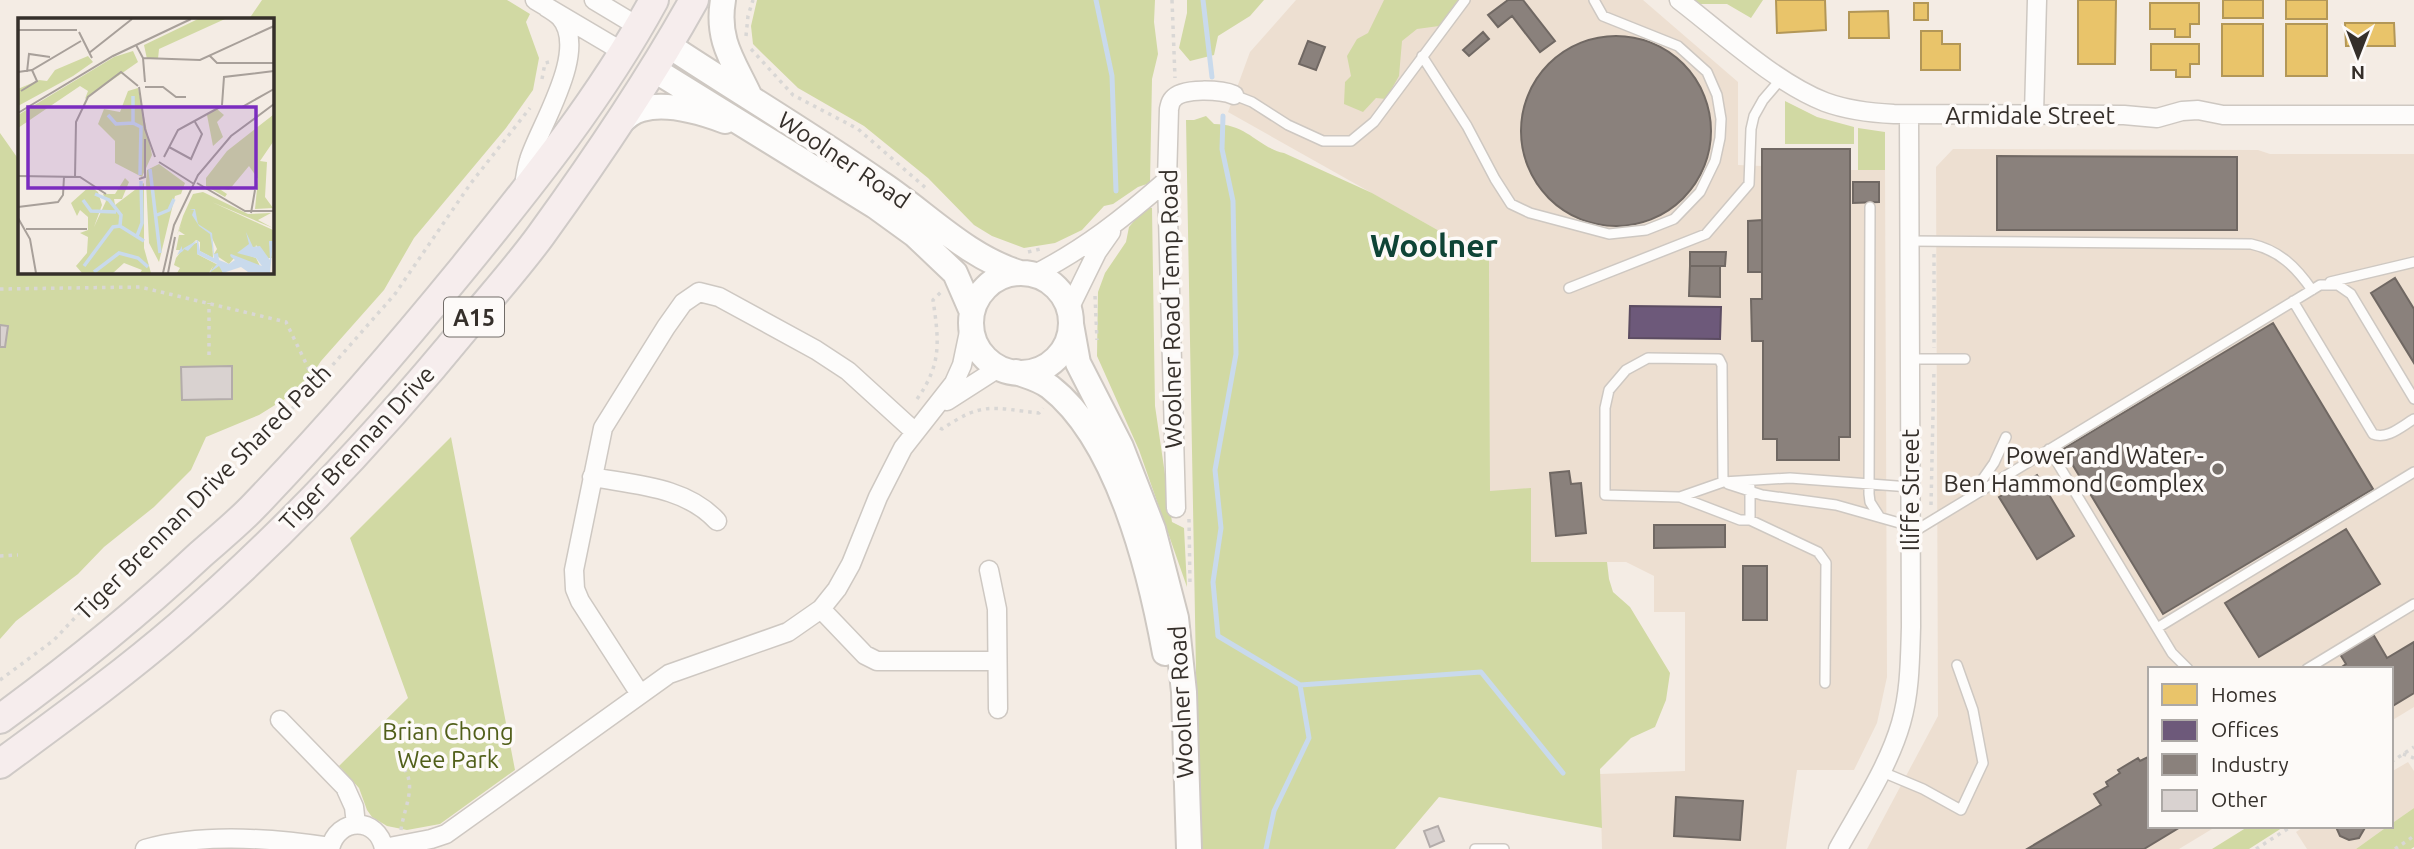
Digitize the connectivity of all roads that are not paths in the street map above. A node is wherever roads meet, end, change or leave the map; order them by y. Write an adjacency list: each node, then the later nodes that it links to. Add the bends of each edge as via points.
1 (594, 0): 10 (street)
2 (654, 0): 10 (main road, Tiger Brennan Drive / A15)
3 (694, 0): 13 (main road, Tiger Brennan Drive / A15)
4 (723, 0): 16 (main road, via 723,40)
5 (1465, 0): 12 (lane)
6 (1594, 0): 12 (lane, via 1603,16 1678,47 1707,72 1717,95 1720,138 1700,192 1674,219 1646,230 1609,234 1531,214 1511,204)
7 (1679, 0): 14 (street, Armidale Street)
8 (2037, 0): 17 (street)
9 (541, 4): 11 (street); 23 (street, via 559,17 567,30 566,58 558,95 529,159)
10 (639, 27): 11 (main road, Tiger Brennan Drive / A15); 13 (main road)
11 (624, 52): 13 (main road); 23 (main road, Tiger Brennan Drive / A15)
12 (1422, 56): 15 (lane, via 1374,122 1350,141 1323,141)
13 (660, 57): 16 (main road, Woolner Road); 20 (main road, Woolner Road); 21 (main road, Tiger Brennan Drive / A15)
14 (1781, 79): 18 (street, Armidale Street, via 1842,107); 29 (lane, via 1754,116 1749,184 1706,234)
15 (1234, 95): 22 (street, Woolner Road Temp Road, via 1222,90 1173,102)
16 (752, 100): 28 (main road, Woolner Road, via 882,183 977,254 995,265)
17 (2034, 114): 18 (street, Armidale Street); 19 (street, Armidale Street, via 2152,118 2199,110 2235,115)
18 (1909, 115): 26 (street, Iliffe Street)
19 (2414, 116)
20 (750, 127): 21 (main road, via 702,114 651,108 634,112); 33 (main road, Woolner Road, via 931,248 957,277)
21 (615, 128): 69 (main road, Tiger Brennan Drive / A15, via 540,236 420,383 318,494 179,626)
22 (1167, 180): 25 (street); 51 (street, Woolner Road Temp Road)
23 (522, 195): 67 (main road, Tiger Brennan Drive / A15, via 396,351 253,507 77,663)
24 (1870, 207): 46 (lane)
25 (1127, 214): 28 (street, via 1066,257); 32 (street, via 1085,275)
26 (1909, 241): 30 (lane, via 2251,244 2283,257); 34 (street, Iliffe Street)
27 (2414, 262): 30 (lane)
28 (1025, 267): 32 (main road, via 1053,285); 33 (main road, via 990,284 979,296)
29 (1569, 288)
30 (2316, 288): 31 (lane); 37 (lane, via 2338,285 2350,294)
31 (2293, 301): 39 (lane, via 2373,434 2385,436); 42 (lane)
32 (1070, 316): 36 (main road, via 1065,345 1055,359 1038,369); 76 (main road, Woolner Road, via 1078,363 1121,447 1153,529 1176,618 1184,692)
33 (972, 317): 36 (main road, via 972,334 981,352); 38 (street, via 958,375)
34 (1909, 359): 35 (lane); 48 (street, Iliffe Street)
35 (1965, 359)
36 (1008, 370): 38 (street, via 951,398); 75 (main road, Woolner Road, via 1043,382 1086,427 1111,471 1148,573 1169,693)
37 (2414, 398)
38 (928, 417): 40 (street)
39 (2414, 419)
40 (915, 432): 44 (street, via 837,364 719,297 699,292 682,303 611,412); 58 (street, via 887,479 851,564)
41 (2006, 437): 50 (lane, via 1988,473)
42 (2049, 449): 50 (lane); 59 (lane)
43 (2414, 472): 59 (lane)
44 (592, 477): 54 (street, via 685,497); 65 (street, via 574,570 575,589)
45 (1723, 482): 47 (lane); 49 (lane); 49 (lane, via 1719,359 1648,358 1626,370 1609,390 1605,495)
46 (1870, 485): 47 (lane, via 1790,478); 48 (lane); 52 (lane, via 1870,502)
47 (1750, 486): 52 (lane, via 1793,500); 53 (lane)
48 (1910, 487): 55 (street, Iliffe Street)
49 (1679, 497): 53 (lane)
50 (1964, 501): 55 (lane)
51 (1176, 508)
52 (1879, 516): 55 (lane)
53 (1750, 520): 64 (lane, via 1818,552 1826,563)
54 (717, 521)
55 (1910, 530): 70 (street, Iliffe Street, via 1908,692)
56 (989, 570): 60 (street, via 997,609)
57 (2414, 604): 63 (lane)
58 (821, 609): 60 (street, via 865,655 877,661); 65 (street, via 788,632 669,674)
59 (2157, 628): 62 (lane)
60 (998, 661): 66 (street)
61 (1957, 666): 70 (lane, via 1973,710 1983,763 1961,810)
62 (2186, 667)
63 (2310, 667)
64 (1825, 683)
65 (640, 694): 73 (street, via 454,830)
66 (998, 709)
67 (0, 719)
68 (280, 720): 71 (street, via 345,787)
69 (0, 764)
70 (1880, 771): 79 (street, Iliffe Street)
71 (356, 824): 72 (street, via 336,834); 73 (street, via 375,831)
72 (330, 848): 74 (street, via 283,841 218,840)
73 (384, 848)
74 (145, 849)
75 (1174, 849)
76 (1189, 849)
77 (1475, 849): 78 (lane)
78 (1504, 849)
79 (1838, 849)

